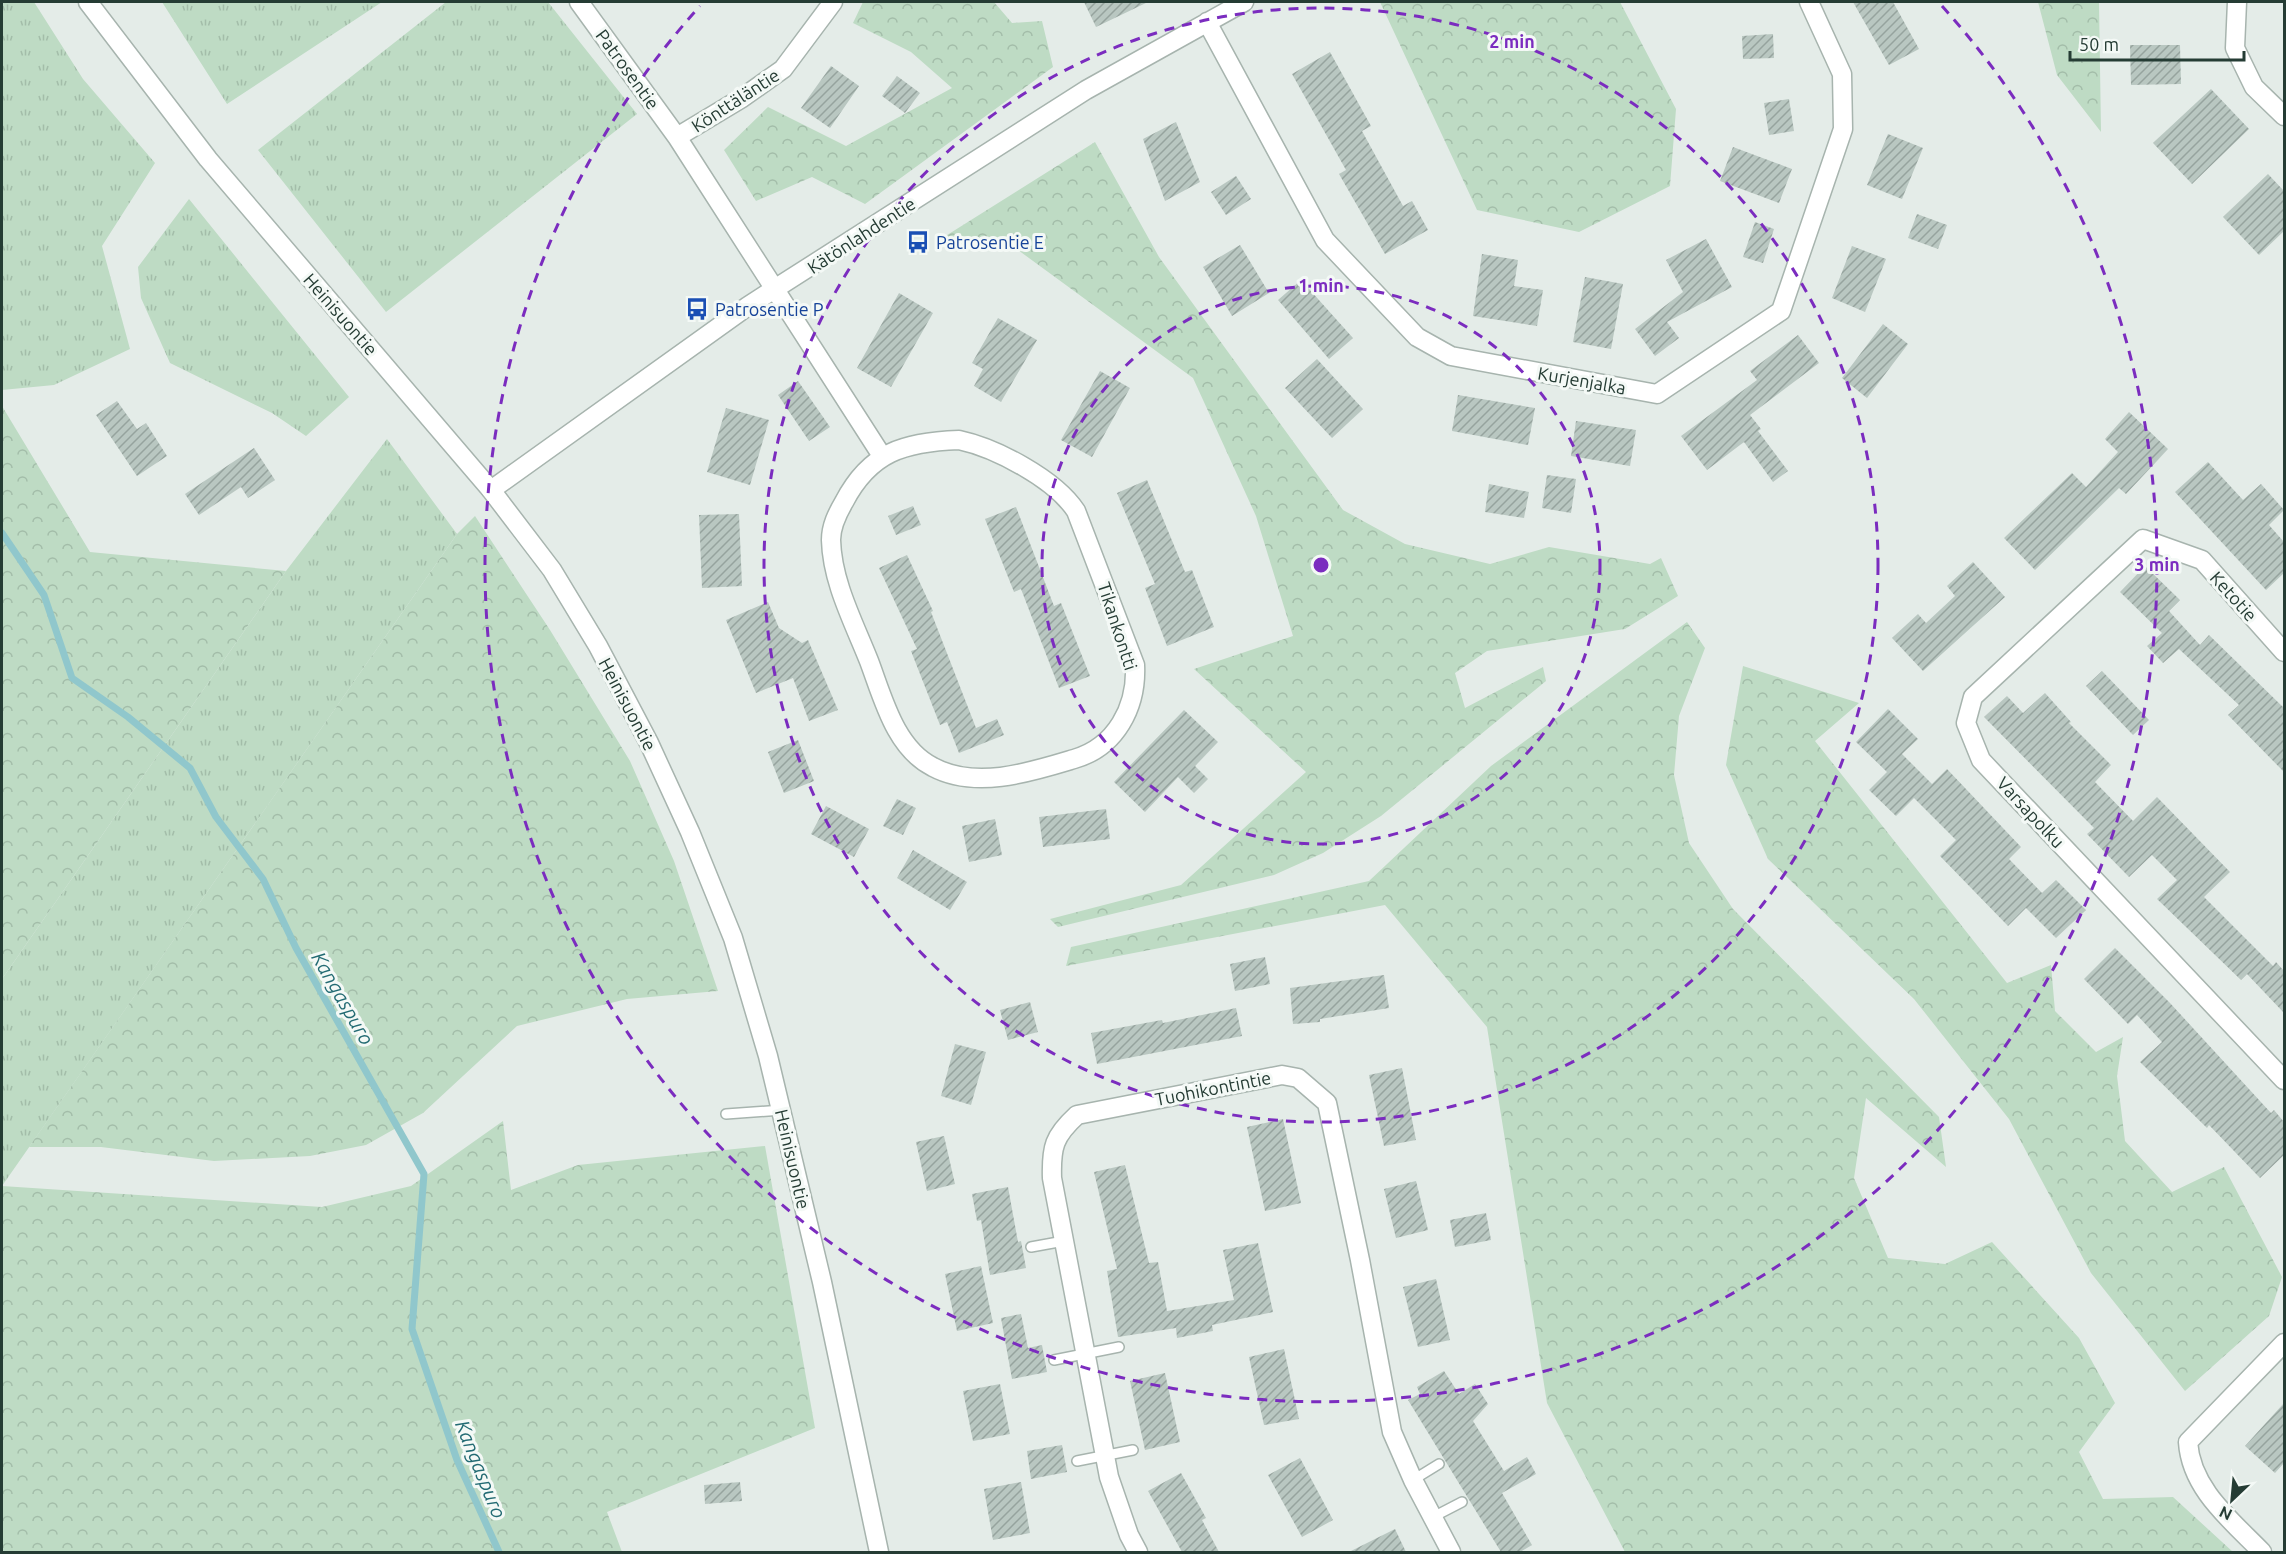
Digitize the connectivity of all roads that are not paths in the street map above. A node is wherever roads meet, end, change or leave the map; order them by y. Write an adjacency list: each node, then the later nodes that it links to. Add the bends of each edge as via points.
1 (88, 2): 12 (street, Heinisuontie, via 208,159)
2 (579, 2): 9 (street, Patrosentie)
3 (833, 2): 9 (street, Könttäläntie, via 783,69)
4 (1244, 2): 7 (street, Kätönlahdentie)
5 (1809, 2): 7 (street, Kurjenjalka, via 1842,74 1844,129 1781,311 1657,394 1451,356 1417,337 1325,240)
6 (2237, 2): 8 (street, via 2235,48 2254,87)
7 (1207, 22): 10 (street, Kätönlahdentie, via 1086,90)
8 (2284, 116)
9 (677, 137): 10 (street, Patrosentie)
10 (774, 290): 11 (street); 12 (street, Kätönlahdentie)
11 (882, 456): 11 (street, Tikankontti, via 932,441 985,446 1067,499 1076,511 1135,665 1136,686 1125,714 1111,737 1092,754 1008,776 965,776 935,769 901,737 837,580 831,540 835,519 854,482)
12 (491, 490): 16 (street, Heinisuontie, via 552,570 649,743 733,938)
13 (2143, 539): 14 (street, Ketotie, via 2202,561); 15 (street, Varsapolku, via 1973,697 1966,723 1982,760)
14 (2284, 652)
15 (2284, 1080)
16 (782, 1110): 17 (lane); 31 (street, Heinisuontie)
17 (726, 1114)
18 (1064, 1241): 19 (lane); 22 (street, Tuohikontintie); 28 (street, Tuohikontintie, via 1052,1178 1052,1153 1060,1131 1077,1115 1275,1075 1298,1078 1307,1084 1327,1103 1332,1119 1392,1432)
19 (1031, 1247)
20 (2284, 1343): 34 (street, via 2188,1442 2189,1460 2199,1482)
21 (1119, 1347): 22 (lane)
22 (1086, 1353): 23 (lane); 25 (street, Tuohikontintie)
23 (1054, 1360)
24 (1133, 1450): 25 (lane)
25 (1105, 1455): 26 (lane); 32 (street, Tuohikontintie, via 1114,1495)
26 (1077, 1461)
27 (1439, 1464): 28 (lane)
28 (1413, 1480): 30 (street, Tuohikontintie)
29 (1462, 1502): 30 (lane)
30 (1433, 1517): 33 (street, Tuohikontintie)
31 (879, 1552)
32 (1138, 1552)
33 (1452, 1552)
34 (2262, 1552)

